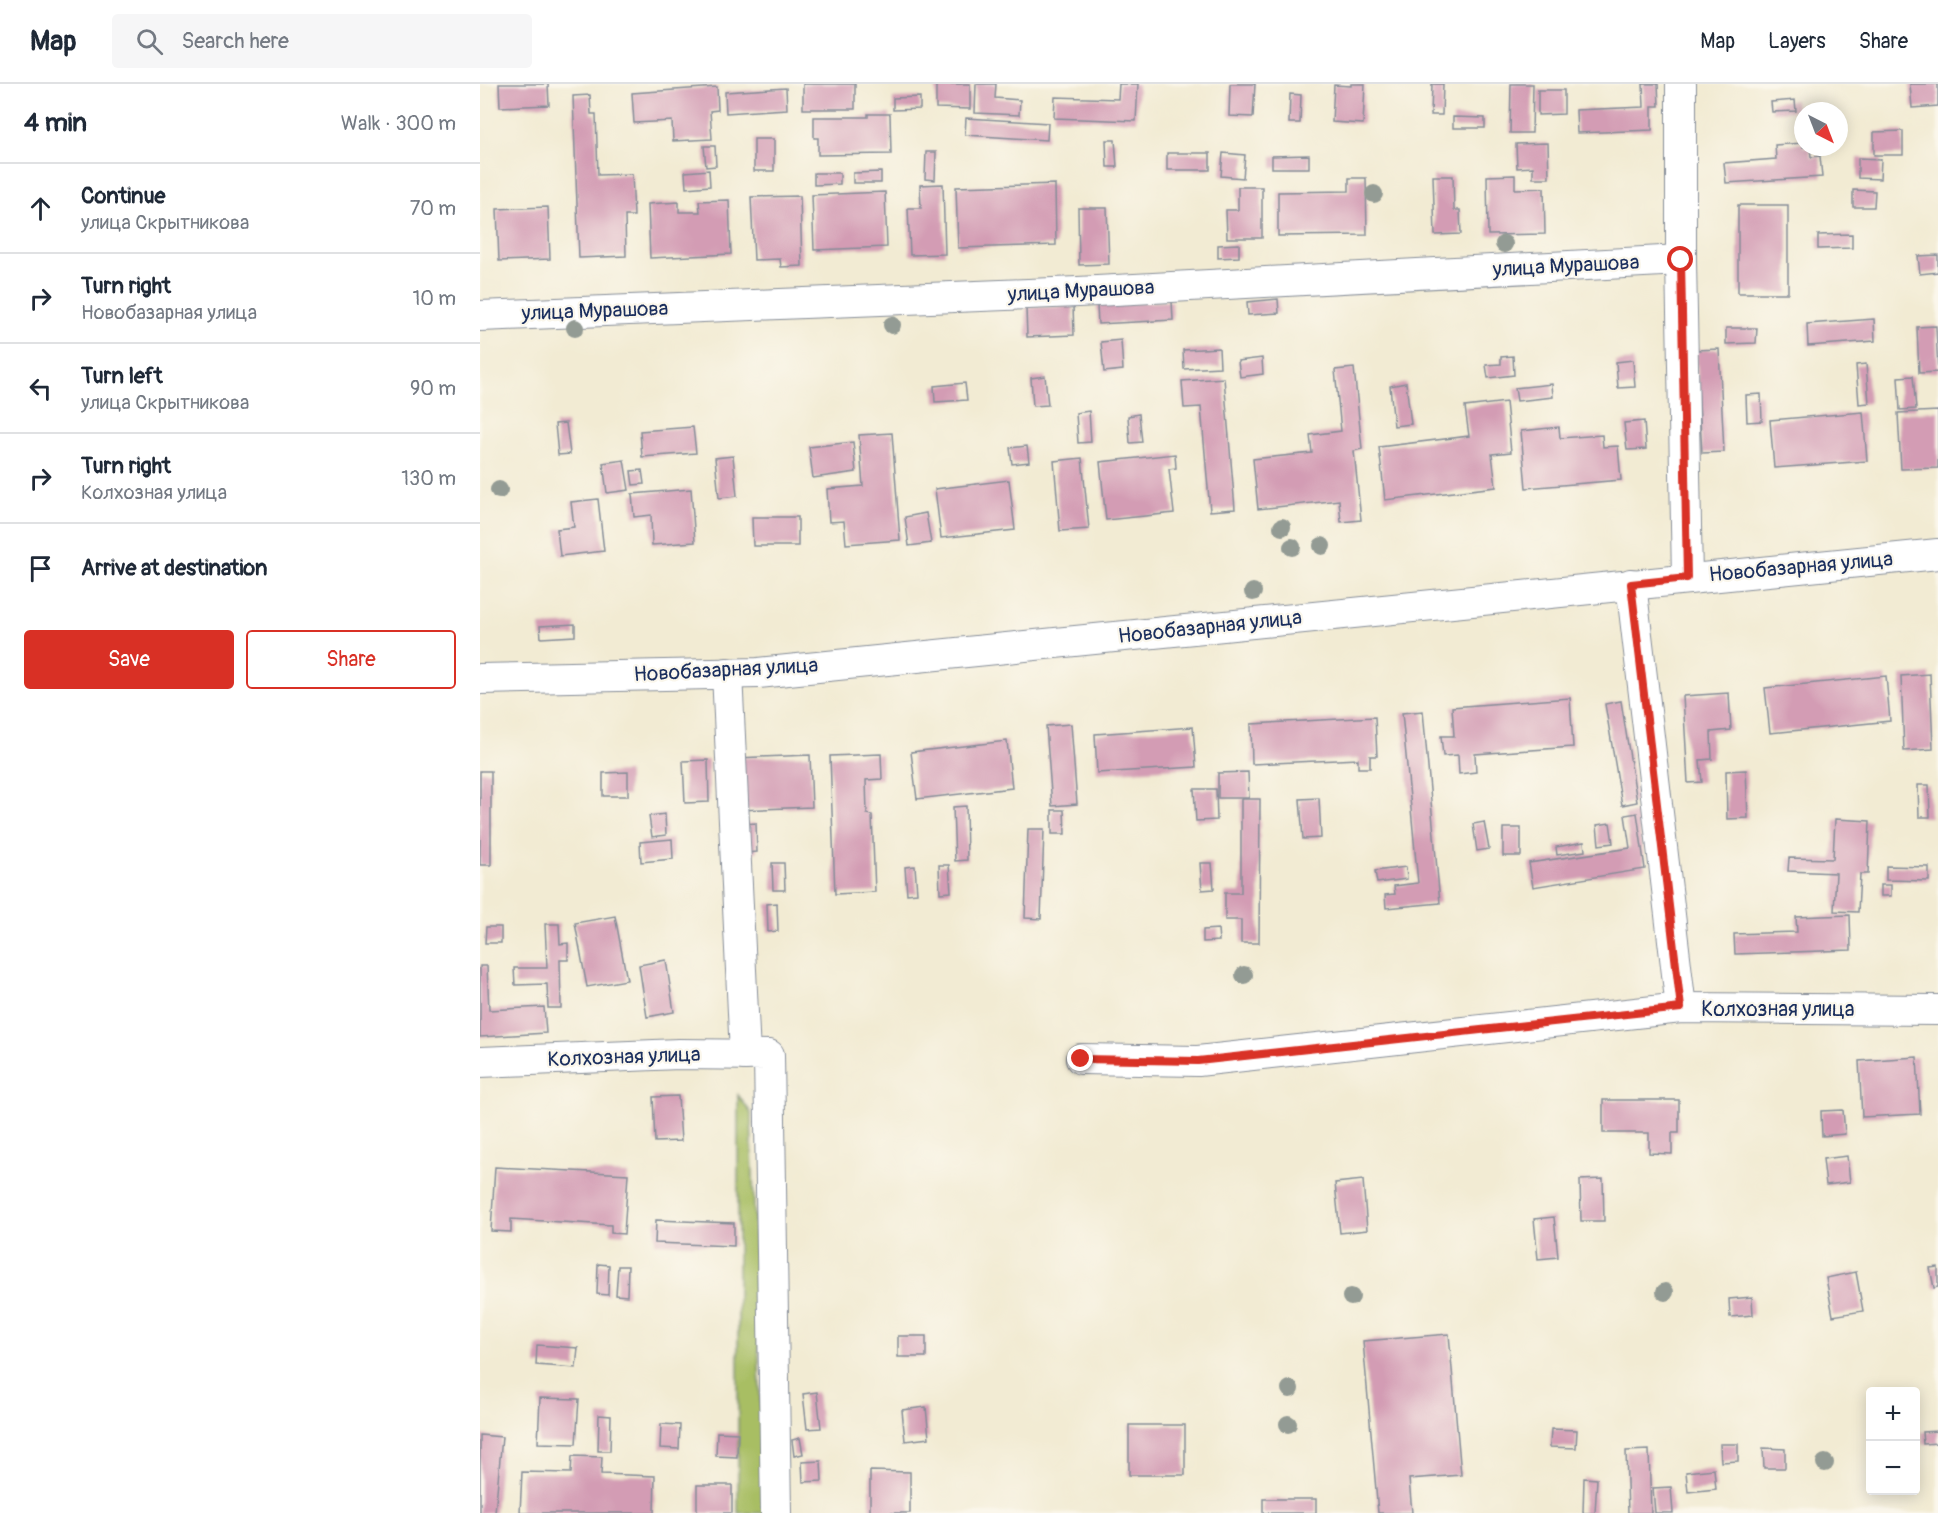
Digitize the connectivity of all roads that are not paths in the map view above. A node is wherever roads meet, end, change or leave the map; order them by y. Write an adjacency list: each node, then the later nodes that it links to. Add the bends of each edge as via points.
1 (1681, 84): 2 (street)
2 (1681, 260): 3 (street, улица Мурашова, via 1066,292); 5 (street)
3 (480, 316)
4 (1938, 554): 5 (street, Новобазарная улица)
5 (1687, 578): 6 (street, Новобазарная улица)
6 (1631, 584): 7 (street, Новобазарная улица, via 758,673); 9 (street)
7 (727, 673): 8 (street, Новобазарная улица); 11 (street)
8 (480, 679)
9 (1681, 1008): 10 (street, Колхозная улица); 12 (street, Колхозная улица, via 1198,1061)
10 (1938, 1010)
11 (757, 1055): 13 (street, Колхозная улица); 14 (street)
12 (1081, 1059)
13 (480, 1062)
14 (776, 1513)

